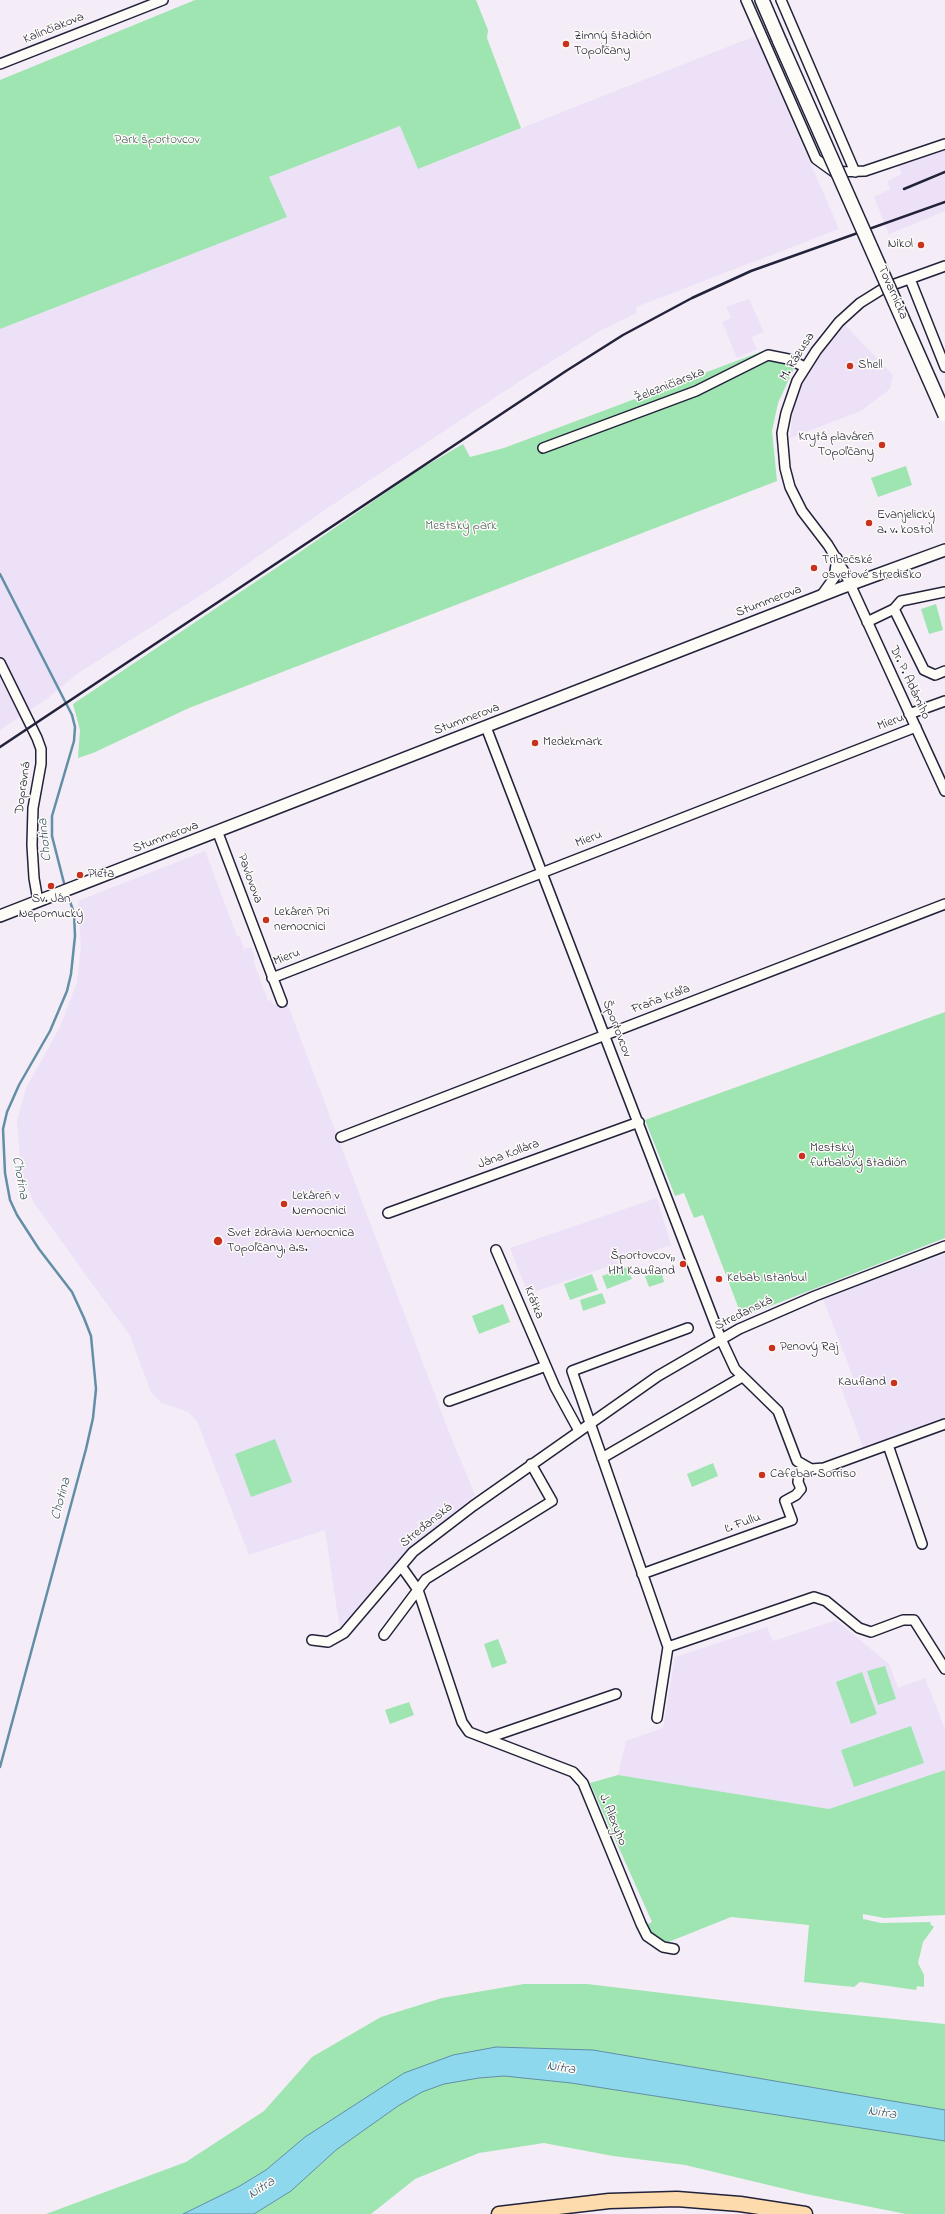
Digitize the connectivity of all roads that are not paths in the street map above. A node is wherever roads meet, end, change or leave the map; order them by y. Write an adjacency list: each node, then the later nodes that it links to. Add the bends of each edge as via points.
1 (163, 0): 5 (street, Kalinčiakova)
2 (746, 0): 7 (street, via 816,159 834,172)
3 (762, 0): 12 (main road, Tovarnícka, bridge)
4 (781, 0): 7 (street)
5 (0, 64)
6 (945, 144): 7 (street, via 866,171)
7 (855, 172)
8 (945, 266): 9 (street, M. Rázusa)
9 (910, 279): 10 (street, M. Rázusa, via 884,288 848,313 824,339); 11 (street)
10 (805, 367): 13 (street, Železničiarska, via 788,359 768,355 696,391); 15 (street, M. Rázusa, via 797,380 786,413 782,433 784,468 802,511)
11 (945, 367)
12 (945, 415)
13 (543, 448)
14 (945, 550): 16 (street, Stummerova)
15 (837, 558): 16 (street, M. Rázusa); 18 (street, via 834,578)
16 (850, 585): 18 (street, Stummerova); 20 (street, Dr. P. Adámiho)
17 (945, 592): 19 (street, via 901,601)
18 (821, 596): 25 (street, Stummerova)
19 (894, 609): 20 (street); 22 (street, via 924,670 935,675)
20 (867, 622): 24 (street, Dr. P. Adámiho)
21 (0, 663): 30 (street, Dopravná, via 41,749 41,764 33,808 32,838)
22 (945, 671)
23 (945, 701): 24 (street)
24 (909, 714): 26 (street, Dr. P. Adámiho)
25 (486, 727): 28 (street, Stummerova); 29 (street, Športovcov)
26 (916, 727): 27 (street, Dr. P. Adámiho); 29 (street, Mieru)
27 (945, 792)
28 (218, 833): 30 (street, Stummerova); 33 (street, Pavlovova)
29 (542, 872): 33 (street, Mieru); 35 (street, Športovcov)
30 (38, 901): 32 (street, Stummerova)
31 (945, 904): 35 (street, Fraňa Kráľa)
32 (0, 916)
33 (272, 978): 34 (street, Pavlovova)
34 (282, 1002)
35 (605, 1035): 36 (street, Športovcov); 37 (street, Fraňa Kráľa)
36 (638, 1122): 38 (street, Jána Kollára); 42 (street, Športovcov)
37 (341, 1138)
38 (388, 1213)
39 (945, 1246): 42 (street, Streďanská, via 739,1328)
40 (496, 1250): 43 (street, Krátka)
41 (688, 1328): 46 (street, via 572,1371)
42 (721, 1339): 44 (street, Športovcov); 46 (street, Streďanská, via 658,1376)
43 (546, 1366): 45 (street); 48 (street, Krátka)
44 (742, 1377): 50 (street); 52 (street, Športovcov, via 778,1411 797,1461)
45 (449, 1402)
46 (590, 1424): 48 (street, Streďanská); 50 (street)
47 (945, 1424): 49 (street)
48 (579, 1431): 51 (street, Streďanská)
49 (888, 1445): 52 (street, via 824,1468); 53 (street)
50 (602, 1458): 55 (street)
51 (531, 1464): 54 (street, Streďanská, via 419,1547); 56 (street, via 552,1501 426,1579)
52 (804, 1467): 55 (street, Ľ. Fullu, via 798,1478 801,1489 785,1501 792,1520)
53 (922, 1544)
54 (401, 1566): 56 (street, J. Alexyho); 58 (street, Streďanská, via 344,1633 328,1642)
55 (642, 1574): 59 (street)
56 (418, 1590): 57 (street); 63 (street, J. Alexyho, via 462,1722 469,1732)
57 (384, 1635)
58 (312, 1640)
59 (668, 1647): 60 (street, via 814,1596 826,1601 859,1628 871,1632 903,1620 914,1620); 62 (street)
60 (945, 1669)
61 (616, 1694): 63 (street)
62 (657, 1718)
63 (488, 1738): 64 (street, J. Alexyho, via 573,1772 583,1783 647,1936 663,1947)
64 (674, 1949)
65 (499, 2214): 66 (main road, via 609,2201 677,2199 740,2204)
66 (805, 2214)

